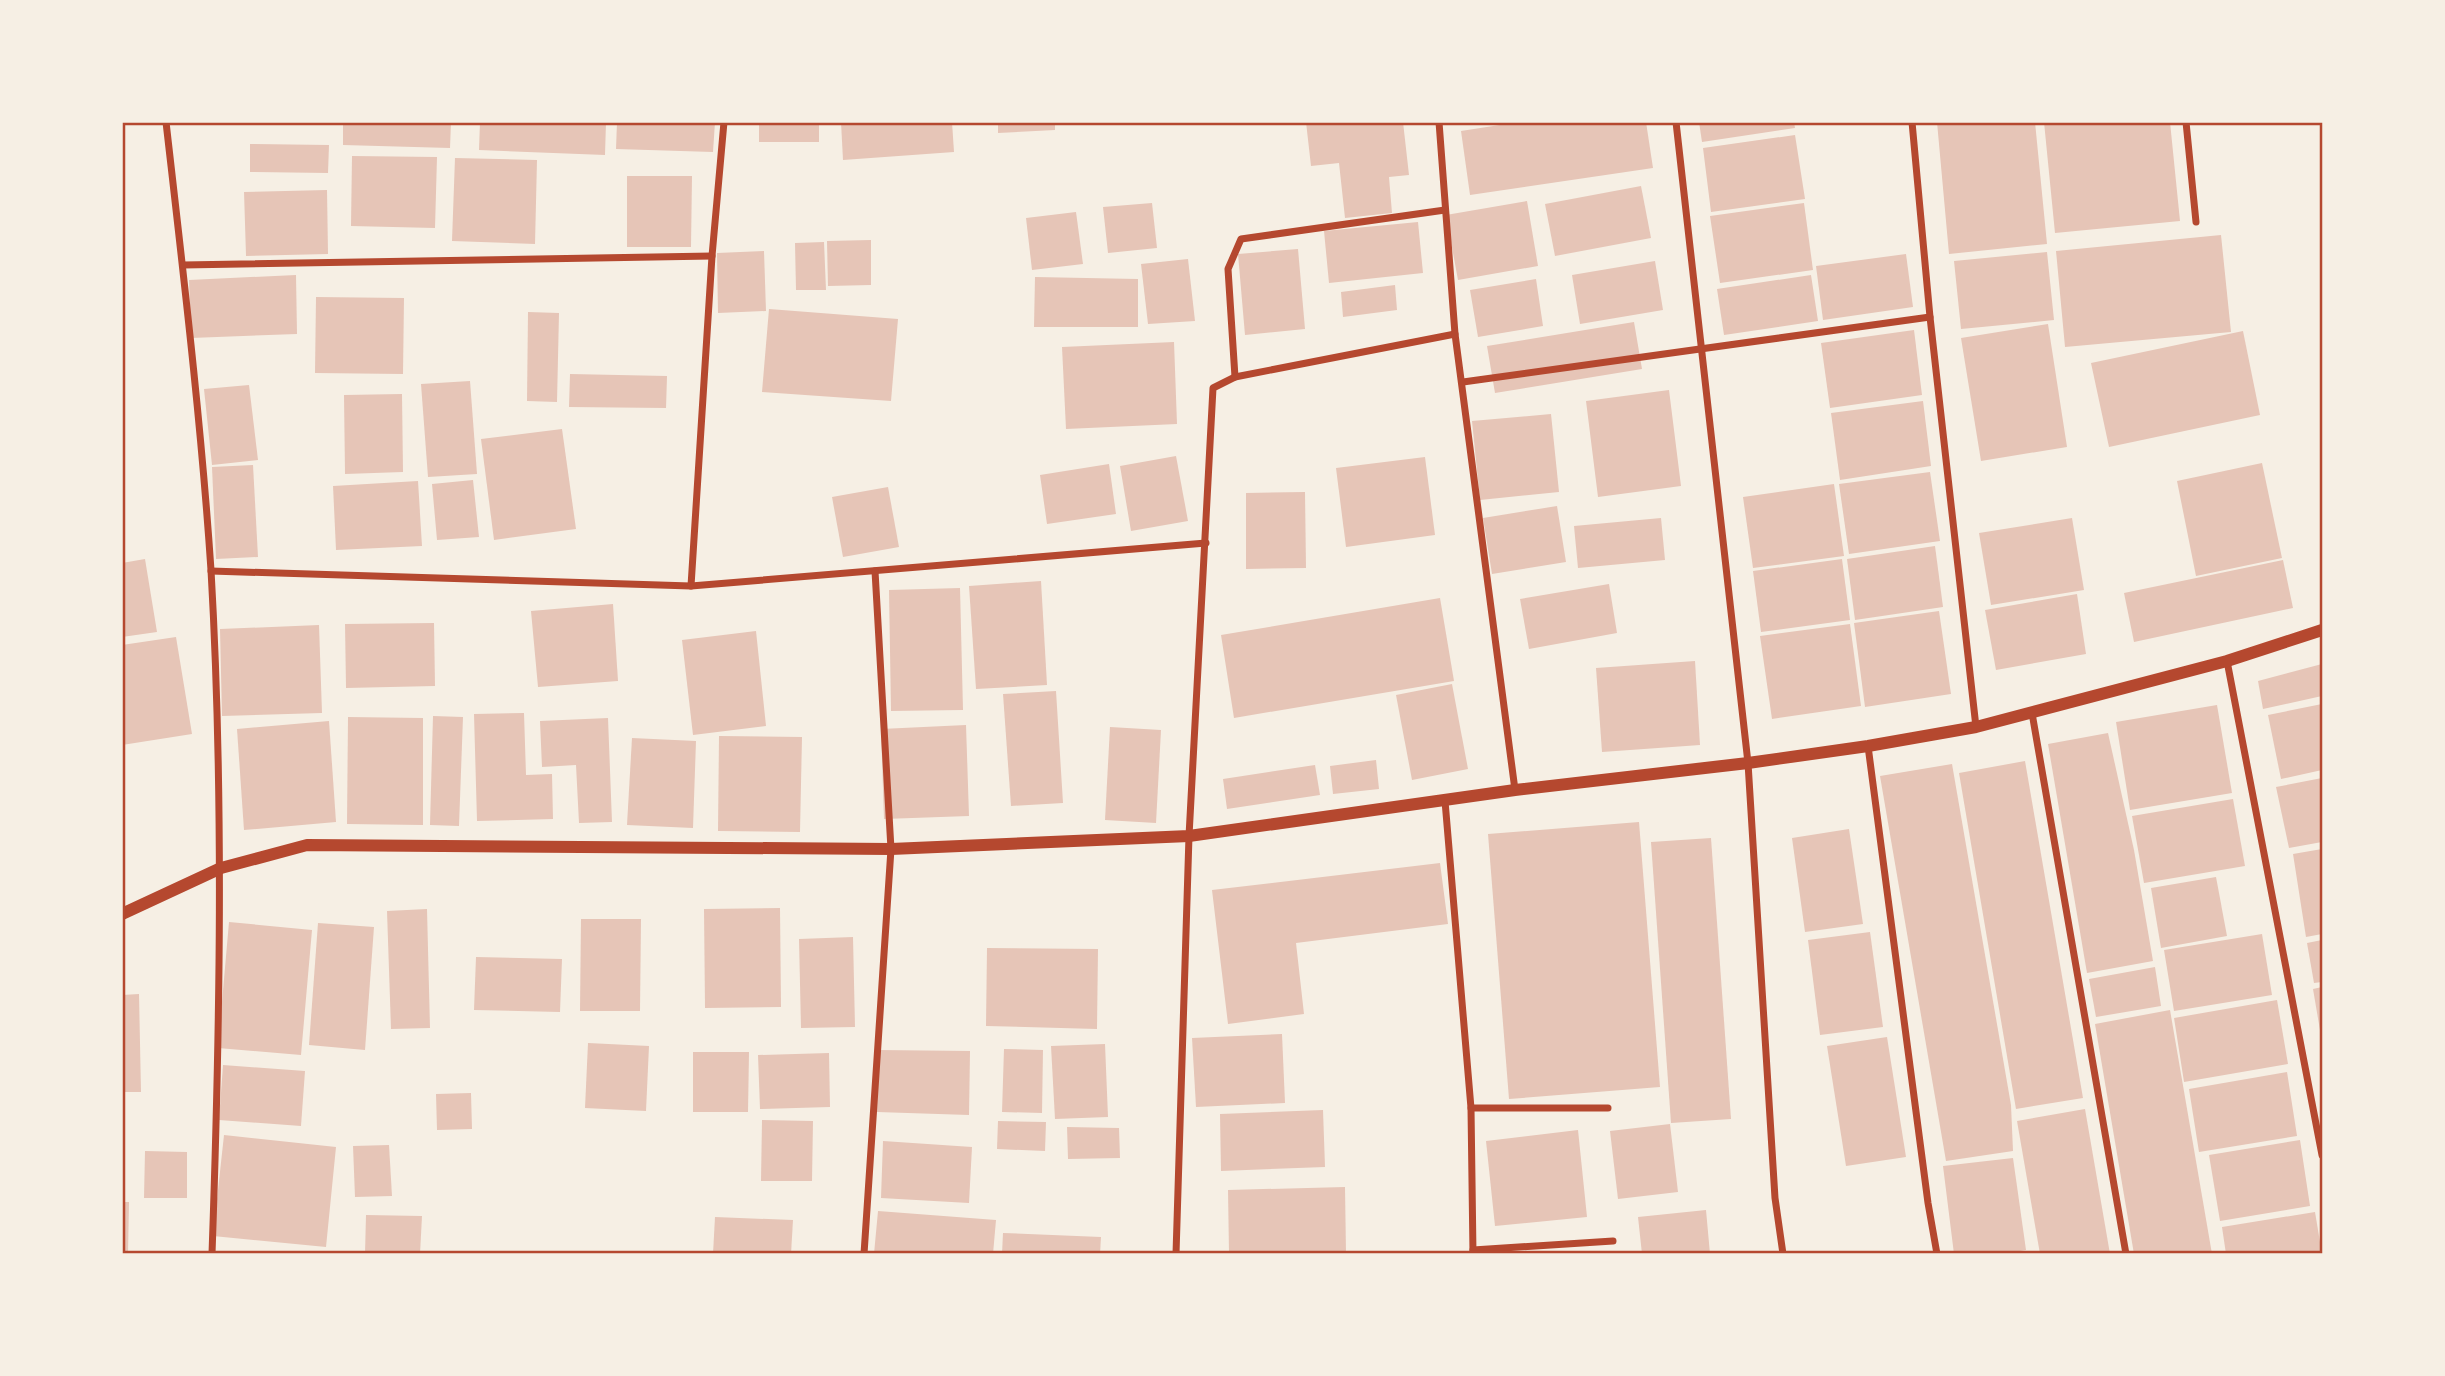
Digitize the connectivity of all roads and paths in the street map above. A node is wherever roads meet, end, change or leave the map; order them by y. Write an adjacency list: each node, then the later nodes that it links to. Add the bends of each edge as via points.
1 (166, 122): 10 (street)
2 (724, 122): 9 (street)
3 (1439, 122): 7 (street)
4 (1676, 122): 13 (street)
5 (1912, 122): 11 (street)
6 (2186, 122): 8 (street)
7 (1445, 210): 12 (street); 14 (street, via 1241,239 1228,269)
8 (2196, 222)
9 (712, 256): 10 (street); 19 (street)
10 (183, 265): 18 (street)
11 (1930, 317): 13 (street); 23 (street)
12 (1455, 334): 14 (street); 15 (street)
13 (1703, 348): 15 (street); 25 (street)
14 (1235, 377): 16 (street, via 1213,388)
15 (1462, 382): 26 (street)
16 (1206, 543): 17 (street); 28 (street)
17 (875, 570): 19 (street); 29 (street)
18 (211, 571): 19 (street); 30 (street)
19 (691, 586)
20 (2322, 630): 21 (street)
21 (2227, 661): 22 (street); 34 (street)
22 (2032, 713): 23 (street); 42 (street)
23 (1976, 727): 24 (street)
24 (1868, 746): 25 (street); 41 (street)
25 (1748, 762): 26 (street); 40 (street, via 1775,1198)
26 (1515, 790): 27 (street)
27 (1445, 801): 28 (street); 32 (street)
28 (1189, 836): 29 (street); 39 (street)
29 (891, 849): 30 (street, via 307,845); 38 (street)
30 (221, 868): 31 (street); 37 (street)
31 (122, 914)
32 (1471, 1108): 33 (street); 36 (street)
33 (1608, 1108)
34 (2322, 1155)
35 (1613, 1241): 36 (street)
36 (1473, 1252)
37 (212, 1253)
38 (864, 1254)
39 (1176, 1254)
40 (1783, 1254)
41 (1937, 1254)
42 (2126, 1254)

